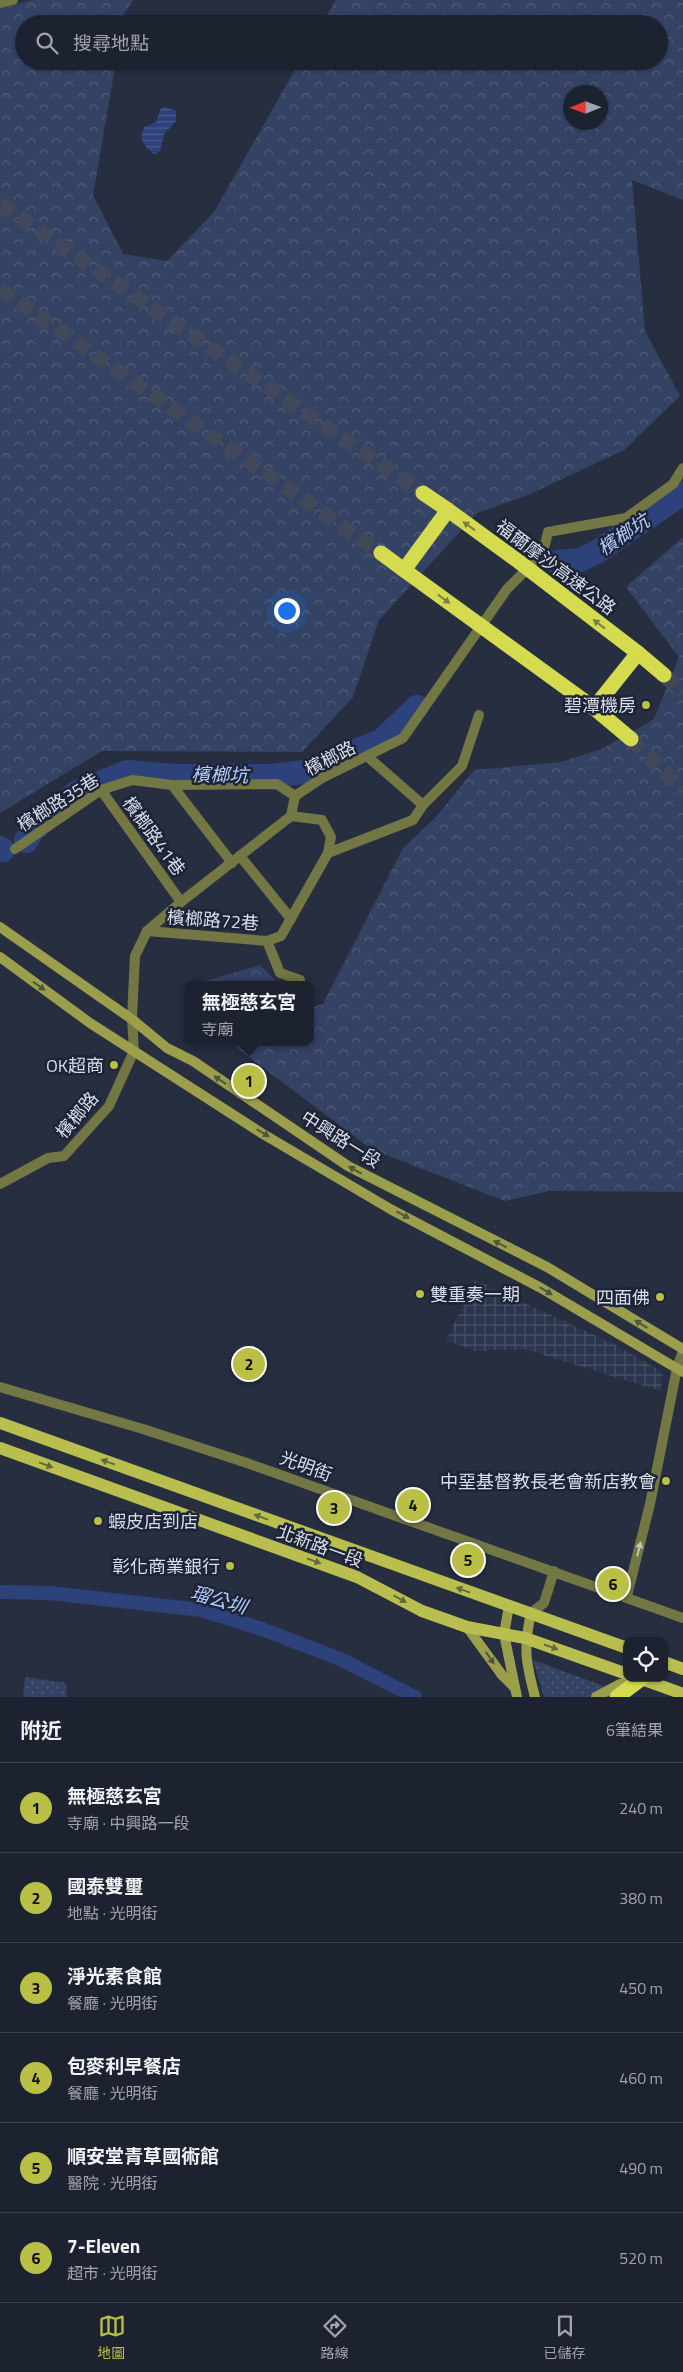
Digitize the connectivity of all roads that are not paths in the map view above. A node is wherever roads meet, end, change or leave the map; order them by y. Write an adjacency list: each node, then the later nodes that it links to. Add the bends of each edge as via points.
1 (13, 0): 2 (street)
2 (0, 3)
3 (683, 468): 13 (street, 檳榔路, via 673,484 626,518 548,532 543,553 506,589 403,738)
4 (423, 493): 5 (highway, 福爾摩沙高速公路)
5 (448, 510): 7 (highway); 8 (highway, 福爾摩沙高速公路, one-way to 5, bridge)
6 (381, 553): 7 (highway)
7 (404, 570): 10 (highway, one-way to 10, bridge)
8 (638, 653): 9 (highway, 福爾摩沙高速公路); 10 (highway)
9 (664, 675)
10 (594, 708): 12 (highway)
11 (479, 716): 17 (street, via 462,766)
12 (631, 740)
13 (368, 757): 16 (street, 檳榔路, via 322,778); 17 (street)
14 (172, 784): 15 (street, 檳榔路35巷, via 132,780); 16 (street, 檳榔路35巷, via 278,784); 21 (street)
15 (101, 790): 19 (street, 檳榔路35巷); 22 (street, 檳榔路41巷)
16 (295, 796): 18 (street, 檳榔路)
17 (423, 805): 20 (street, via 413,820)
18 (291, 816): 20 (street, via 322,820 331,837); 21 (street, 檳榔路)
19 (15, 849)
20 (328, 852): 23 (street, 檳榔路72巷)
21 (236, 859): 22 (street, 檳榔路); 23 (street)
22 (181, 902): 25 (street, 檳榔路)
23 (291, 919): 26 (street, 檳榔路72巷, via 280,936)
24 (0, 927): 29 (street, 中興路一段)
25 (147, 931): 26 (street, 檳榔路72巷); 29 (street, 檳榔路, via 135,956)
26 (267, 941): 28 (street, via 280,973)
27 (0, 957): 30 (street, 中興路一段, one-way to 30)
28 (300, 980)
29 (133, 1020): 30 (street, 檳榔路); 32 (street, 中興路一段, one-way to 29, via 547,1267 348,1166 193,1061 167,1048)
30 (134, 1051): 31 (street, 檳榔路, via 110,1106 64,1156 48,1158); 33 (street, 中興路一段, one-way to 33, via 263,1134 392,1210 541,1288)
31 (0, 1184)
32 (683, 1350): 33 (street)
33 (680, 1370): 38 (street, one-way to 33)
34 (0, 1387): 37 (street, 光明街, via 247,1463 495,1553)
35 (0, 1422): 39 (main road, 北新路一段, one-way to 35)
36 (0, 1448): 42 (main road, 北新路一段, one-way to 42, via 356,1577 422,1611)
37 (554, 1571): 38 (street, 光明街); 40 (street, via 544,1603)
38 (627, 1596): 41 (street, 光明街)
39 (509, 1606): 40 (main road, 北新路一段); 43 (street)
40 (530, 1614): 44 (street); 45 (main road, 北新路一段)
41 (683, 1618)
42 (467, 1627): 43 (main road, 北新路一段); 52 (street, one-way to 52)
43 (504, 1634): 44 (main road, 北新路一段); 52 (street)
44 (525, 1638): 48 (main road, 北新路一段, one-way to 48); 54 (street, via 525,1662)
45 (623, 1647)
46 (668, 1663): 47 (main road)
47 (683, 1668)
48 (623, 1673)
49 (627, 1682): 55 (street)
50 (635, 1682): 56 (highway)
51 (651, 1682): 53 (main road)
52 (516, 1693)
53 (683, 1694)
54 (535, 1697)
55 (596, 1697)
56 (617, 1697)

